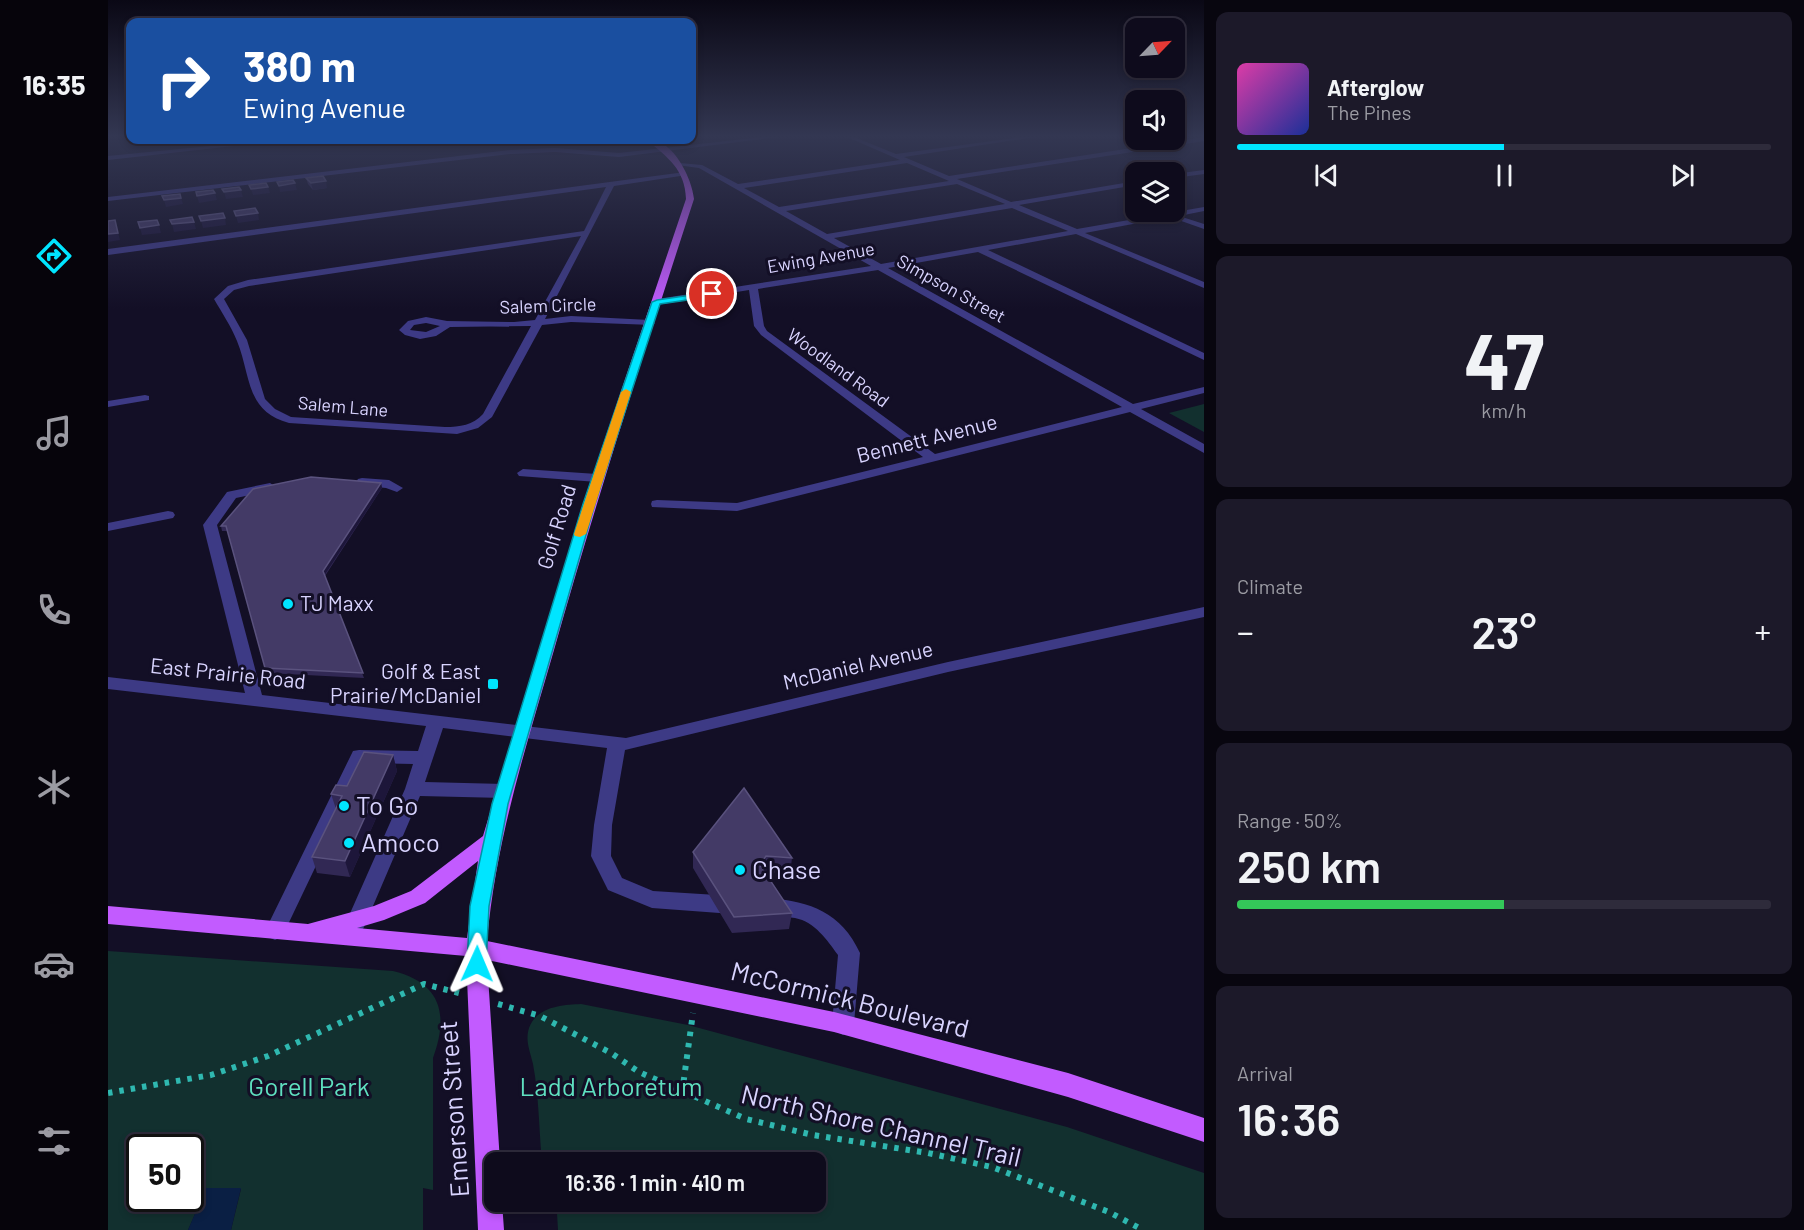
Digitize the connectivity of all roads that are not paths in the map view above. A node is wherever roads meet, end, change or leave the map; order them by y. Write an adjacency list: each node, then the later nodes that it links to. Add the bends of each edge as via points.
1 (148, 194): 9 (street)
2 (533, 194): 21 (street)
3 (605, 194): 18 (street, Salem Lane)
4 (689, 194): 25 (main road, Golf Road)
5 (749, 194): 12 (street, Simpson Street)
6 (878, 194): 12 (street)
7 (989, 194): 10 (street)
8 (1069, 194): 10 (street)
9 (108, 199)
10 (1012, 204): 17 (street); 19 (street)
11 (1204, 209): 13 (street, Ewing Avenue)
12 (777, 210): 19 (street, Simpson Street)
13 (1185, 212)
14 (1185, 220): 16 (street)
15 (1132, 222): 17 (street, Ewing Avenue)
16 (1204, 227)
17 (1077, 232): 20 (street, Ewing Avenue); 23 (street)
18 (587, 233): 26 (street, Salem Lane); 26 (street, Salem Lane, via 248,283 231,288 219,299 242,340 264,407 289,420 313,423 445,431 478,425 488,415)
19 (825, 237): 22 (street, Simpson Street)
20 (979, 249): 22 (street, Ewing Avenue); 29 (street)
21 (108, 252)
22 (878, 267): 24 (street, Ewing Avenue); 33 (street, Simpson Street)
23 (1204, 285)
24 (753, 288): 25 (street, Ewing Avenue); 35 (street, Woodland Road, via 759,326 764,333)
25 (657, 302): 27 (main road, Golf Road)
26 (538, 322): 27 (street, Salem Circle, via 571,319); 28 (street, Salem Circle)
27 (650, 323): 37 (main road, Golf Road)
28 (447, 324)
29 (1204, 357)
30 (1204, 390): 33 (street, Bennett Avenue)
31 (145, 398): 32 (street)
32 (108, 404)
33 (1132, 409): 34 (street, Simpson Street); 35 (street, Bennett Avenue)
34 (1204, 449)
35 (931, 457): 41 (street, Bennett Avenue, via 737,507)
36 (523, 473): 37 (street)
37 (597, 478): 48 (main road, Golf Road)
38 (347, 481): 40 (street)
39 (284, 484): 46 (street, via 232,495 210,525)
40 (396, 488)
41 (657, 504)
42 (168, 516): 43 (street)
43 (108, 527)
44 (1204, 612): 49 (street, McDaniel Avenue)
45 (108, 683): 46 (street, East Prairie Road)
46 (255, 700): 47 (street, East Prairie Road)
47 (437, 720): 48 (street, East Prairie Road); 50 (street)
48 (522, 730): 49 (street, McDaniel Avenue); 52 (main road, Golf Road)
49 (617, 743): 58 (street, via 601,856 615,884 652,899 799,909 826,922 849,953)
50 (424, 758): 51 (street); 56 (street, via 359,756)
51 (414, 789): 52 (street); 55 (street)
52 (504, 791): 53 (main road, Golf Road)
53 (491, 840): 55 (main road, via 418,897); 57 (main road, Golf Road)
54 (108, 915): 56 (main road, McCormick Boulevard)
55 (354, 928): 56 (main road, McCormick Boulevard, via 303,934); 57 (main road, McCormick Boulevard)
56 (275, 932)
57 (476, 948): 58 (main road, McCormick Boulevard); 60 (main road, Emerson Street)
58 (843, 1024): 59 (main road, McCormick Boulevard, via 1068,1085)
59 (1204, 1130)
60 (491, 1230)

